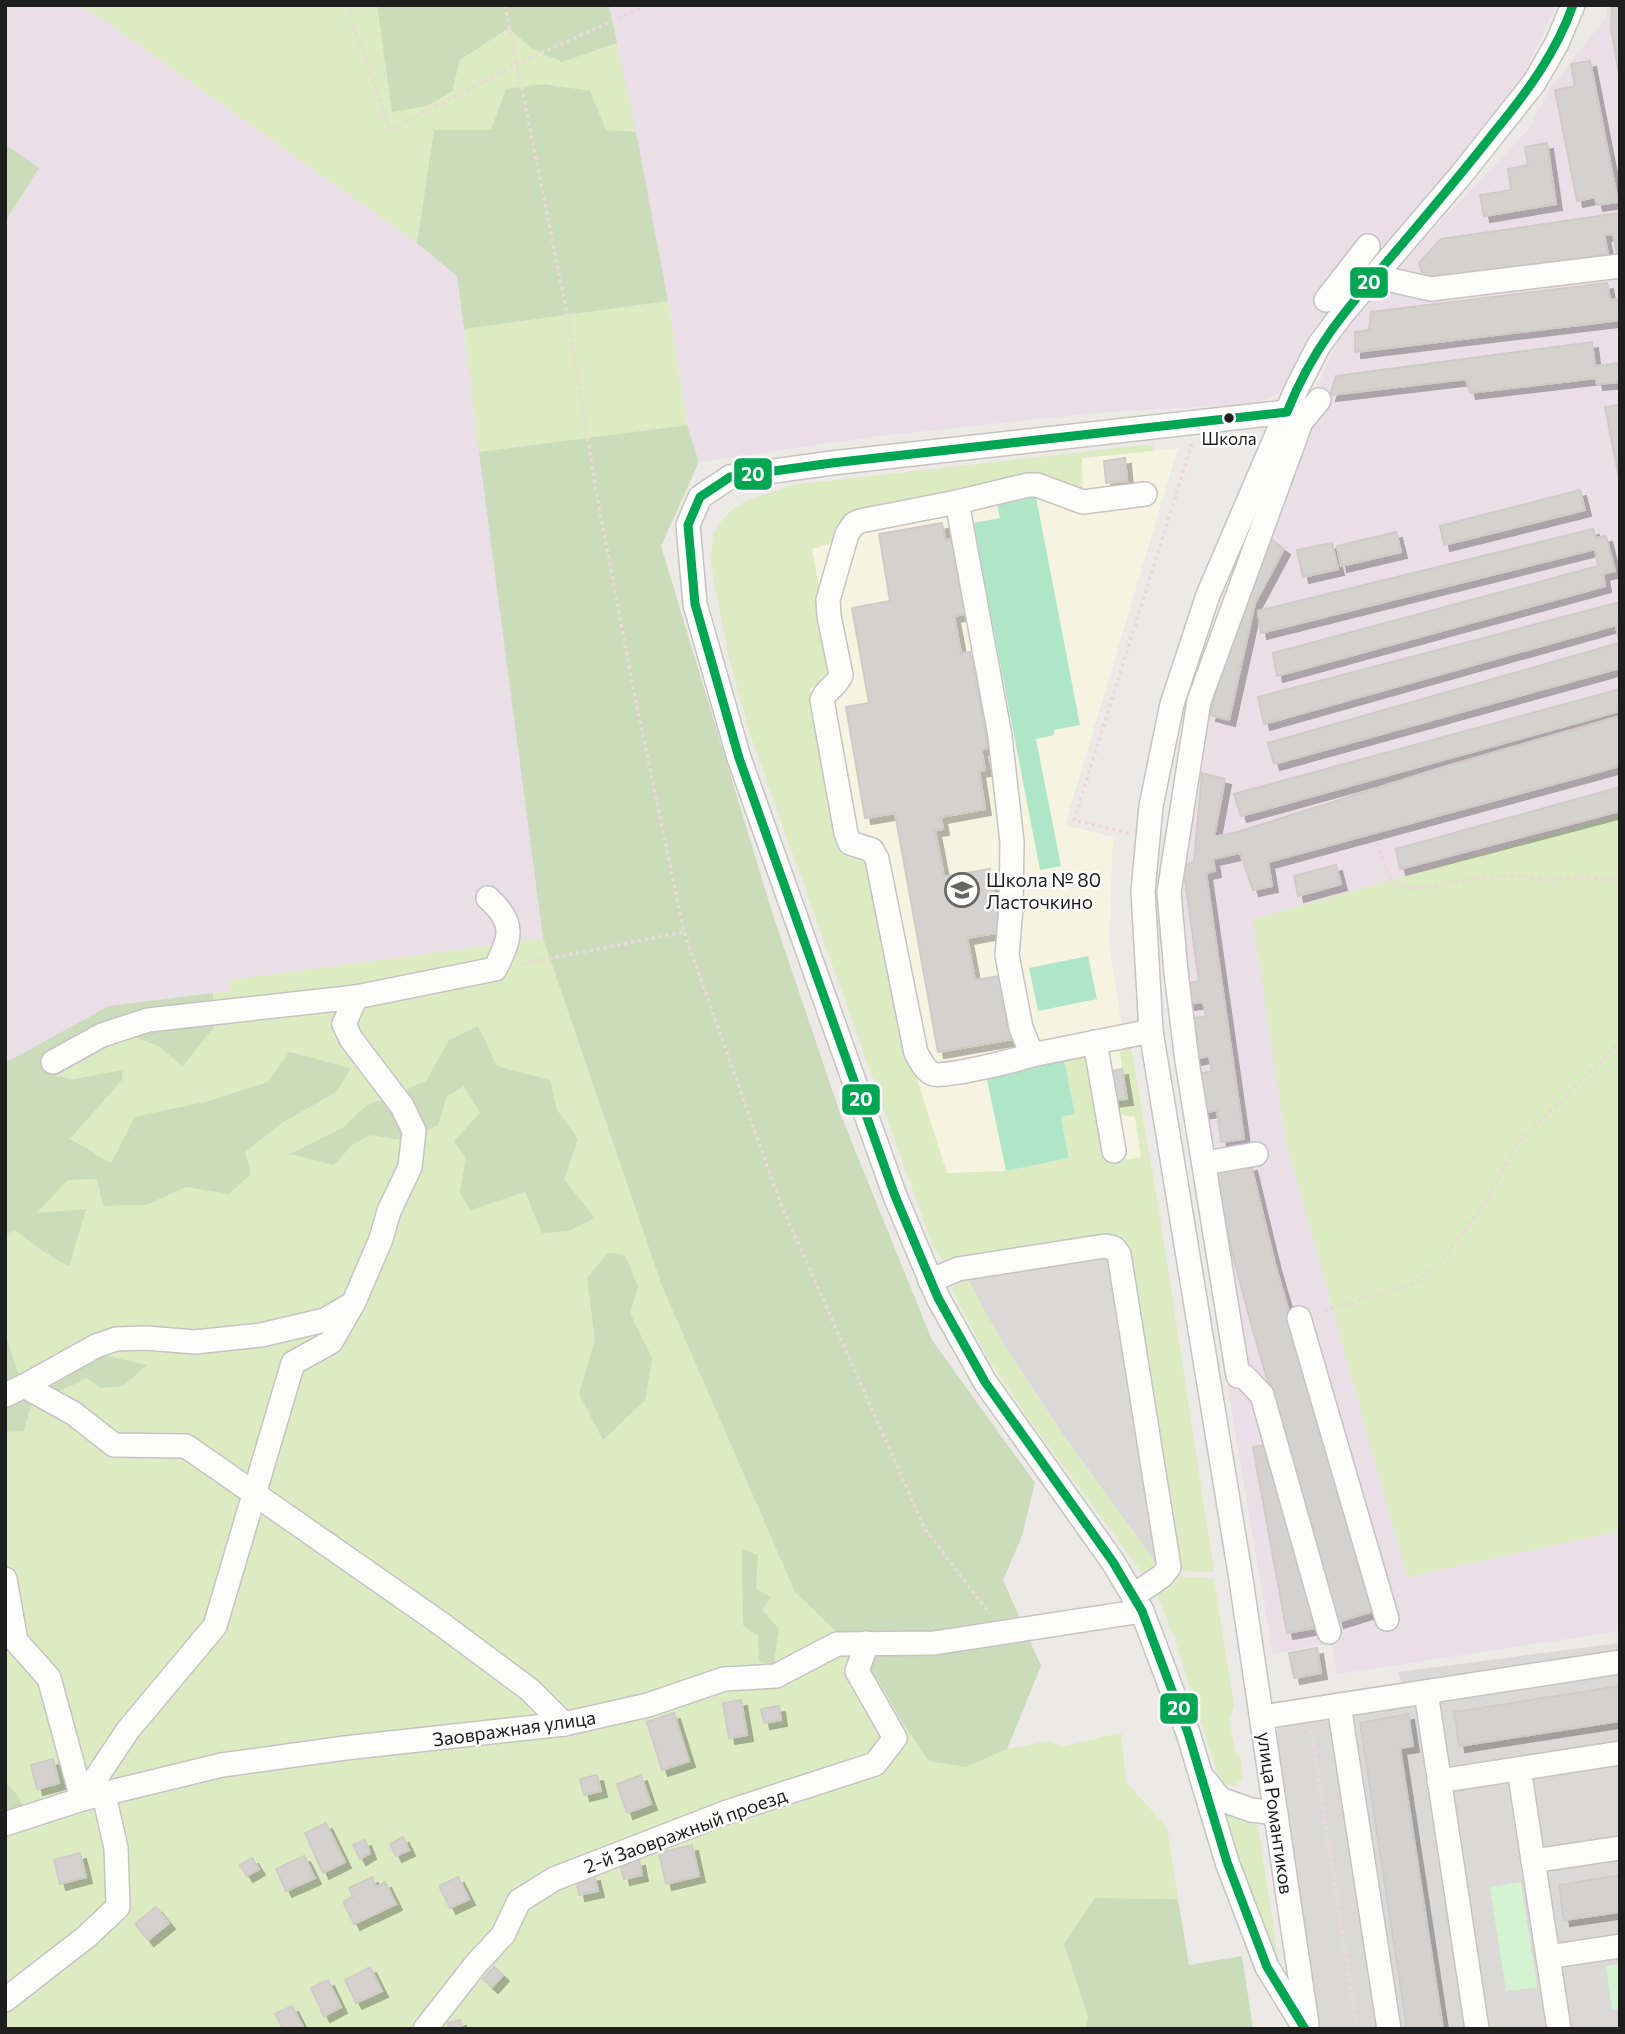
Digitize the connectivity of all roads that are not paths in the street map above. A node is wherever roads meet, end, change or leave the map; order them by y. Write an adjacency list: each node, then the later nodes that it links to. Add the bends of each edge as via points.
1 (1573, 5): 4 (street, via 1534,83)
2 (1368, 246): 5 (street)
3 (1620, 266): 4 (street, via 1431,289)
4 (1373, 276): 7 (street, via 1319,345)
5 (1326, 300)
6 (1319, 400): 18 (street, via 1301,422 1199,701 1169,892 1175,972)
7 (1287, 412): 12 (street, улица Романтиков, via 1208,595 1171,704 1151,806 1143,891); 19 (street, улица Романтиков, via 730,477 700,497 688,526 695,604 739,758)
8 (1145, 494): 9 (street, via 1083,502 1028,485)
9 (957, 502): 14 (street, via 1000,736 1012,842 1007,955); 14 (street, via 860,521 847,534 828,600 841,675 822,700 846,833 850,843 872,850 877,859 916,1053 923,1066 930,1074 939,1075)
10 (488, 898): 11 (street, via 503,911 510,932 495,969)
11 (356, 997): 15 (street, via 148,1020 102,1035); 20 (street, via 344,1024 402,1106 414,1131 410,1167)
12 (1151, 1031): 13 (street); 32 (street, улица Романтиков)
13 (1095, 1042): 14 (street); 16 (street)
14 (1031, 1055)
15 (53, 1062)
16 (1114, 1151)
17 (1256, 1154): 18 (street)
18 (1205, 1163): 27 (street, via 1238,1376 1244,1376 1262,1395)
19 (930, 1281): 25 (street, улица Романтиков, via 985,1382 1113,1562); 25 (street, via 958,1269 1105,1246 1119,1254 1169,1567)
20 (354, 1302): 22 (street, via 325,1320 261,1335 195,1342 116,1339); 23 (street, via 331,1342 293,1363)
21 (1299, 1318): 26 (street)
22 (15, 1391): 23 (street, via 73,1413 114,1445 186,1446)
23 (254, 1494): 33 (street, via 440,1623 520,1683); 38 (street, via 215,1626 128,1730)
24 (5, 1579): 38 (street, via 16,1641 49,1678)
25 (1137, 1604): 28 (street, Заовражная улица, via 1004,1633 934,1643); 36 (street, улица Романтиков)
26 (1387, 1619)
27 (1329, 1632)
28 (867, 1643): 33 (street, Заовражная улица, via 837,1644 776,1676 724,1679 648,1705); 46 (street, 2-й Заовражный проезд, via 857,1671 895,1738 875,1764 727,1812 554,1879 519,1901 503,1935)
29 (1620, 1662): 30 (street)
30 (1426, 1692): 31 (street); 37 (street)
31 (1339, 1705): 32 (street); 48 (street)
32 (1262, 1717): 39 (street, улица Романтиков)
33 (564, 1724): 38 (street, Заовражная улица, via 222,1765)
34 (1620, 1753): 35 (street)
35 (1519, 1769): 37 (street); 42 (street)
36 (1202, 1776): 39 (street, via 1220,1799); 47 (street, улица Романтиков, via 1227,1862 1267,1966)
37 (1439, 1781): 49 (street)
38 (93, 1797): 40 (street, Заовражная улица); 45 (street, via 116,1848 118,1907)
39 (1276, 1813): 47 (street, улица Романтиков)
40 (5, 1824)
41 (1620, 1848): 42 (street)
42 (1533, 1861): 44 (street)
43 (1620, 1947): 44 (street)
44 (1548, 1957): 50 (street)
45 (5, 2000)
46 (425, 2029)
47 (1306, 2029)
48 (1389, 2029)
49 (1478, 2029)
50 (1559, 2029)

